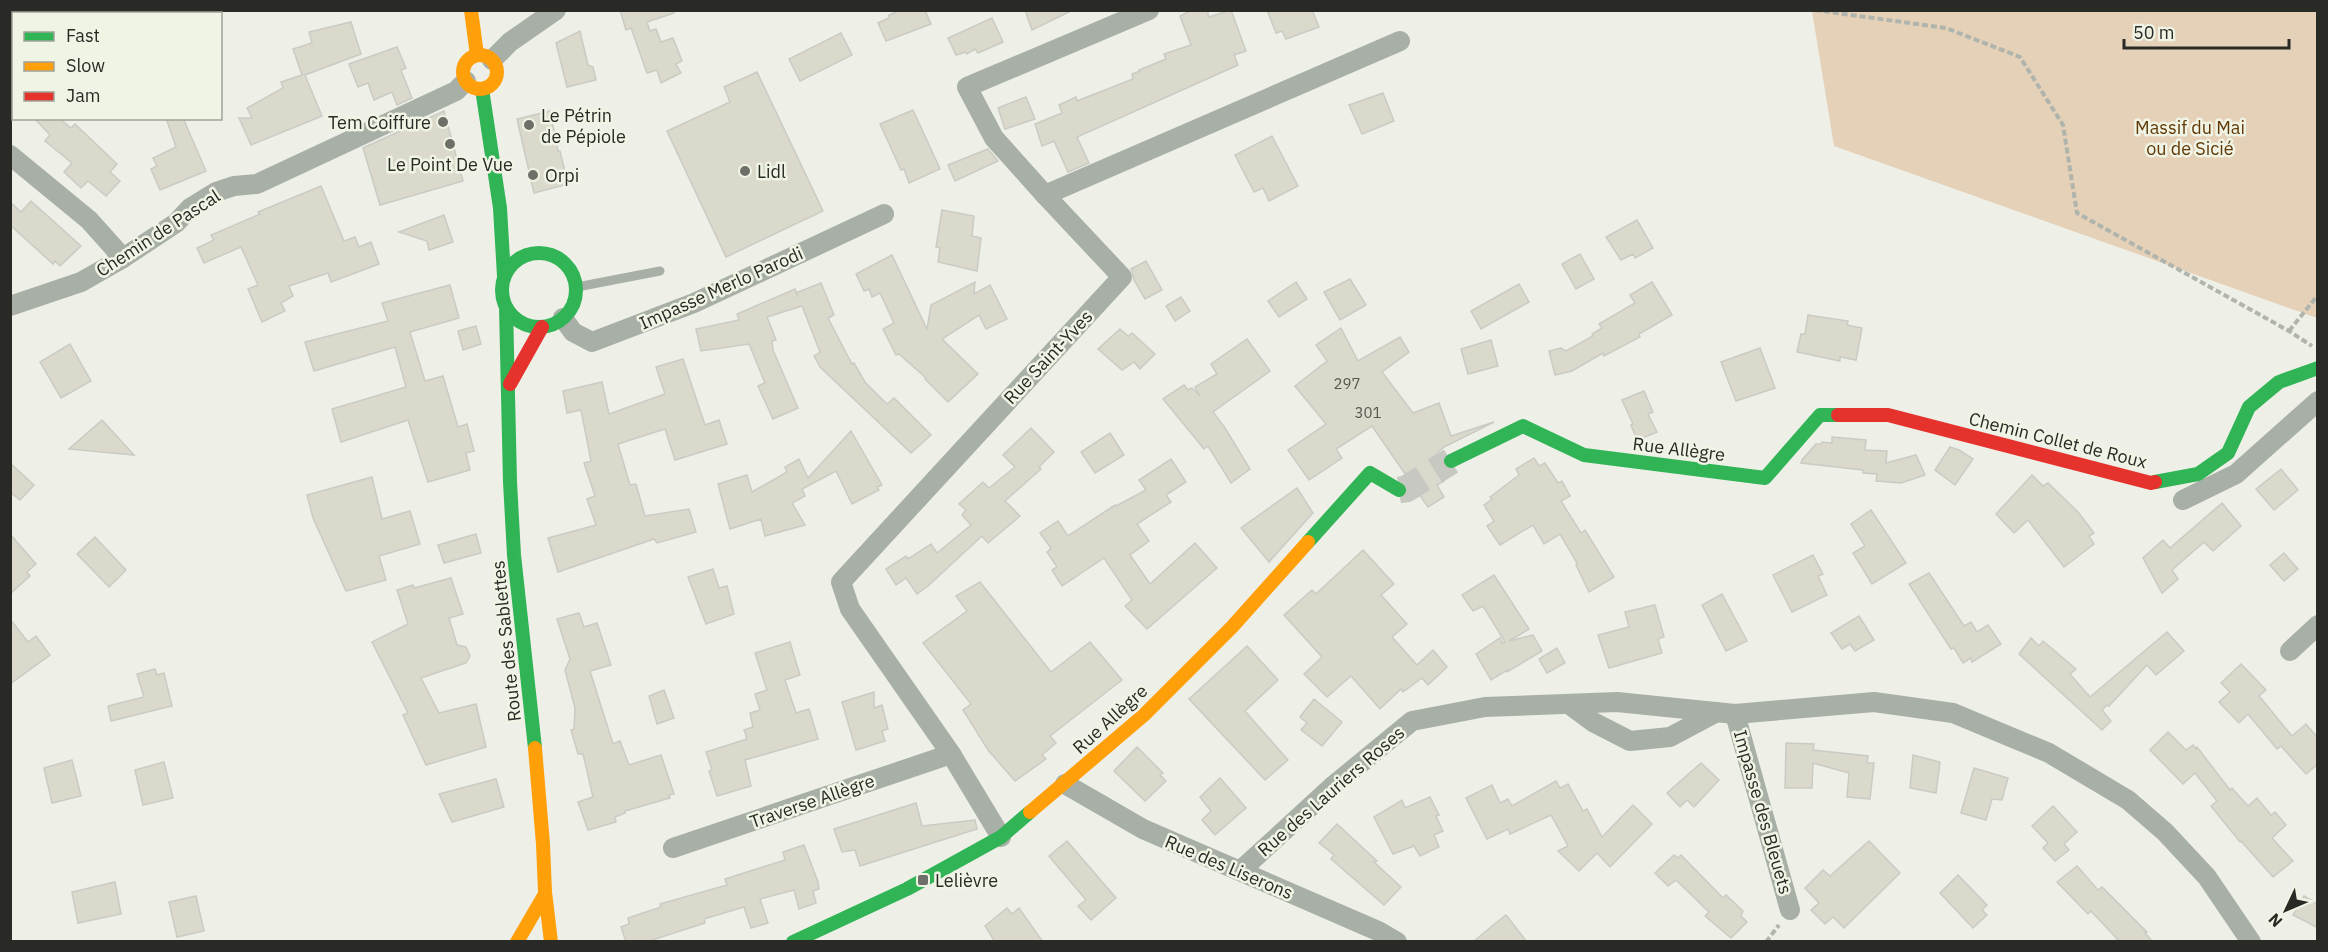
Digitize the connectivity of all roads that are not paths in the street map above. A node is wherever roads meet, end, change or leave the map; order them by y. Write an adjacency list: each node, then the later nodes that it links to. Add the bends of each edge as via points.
1 (471, 10): 5 (street)
2 (556, 10): 5 (street)
3 (1149, 10): 8 (street, via 967,87 994,138)
4 (1401, 41): 8 (street)
5 (485, 57): 6 (street, via 470,58 465,65 463,73); 6 (street, via 497,68 497,78 491,86)
6 (474, 85): 9 (street); 12 (street, Chemin de Pascal, via 257,184 216,192)
7 (10, 155): 12 (street, via 89,220)
8 (1045, 195): 31 (street, Rue Saint-Yves, via 1122,277 841,582 850,609)
9 (500, 208): 11 (street); 14 (street)
10 (884, 214): 18 (street, Impasse Merlo Parodi, via 694,303 592,342 573,332)
11 (541, 253): 14 (street, via 517,260); 15 (street, via 567,266)
12 (123, 258): 16 (street, Chemin de Pascal, via 81,282)
13 (660, 271): 15 (lane)
14 (504, 276): 17 (street)
15 (577, 287): 18 (street, via 572,307)
16 (10, 306)
17 (506, 307): 19 (street, via 520,322); 21 (street, Route des Sablettes)
18 (563, 318): 19 (street)
19 (542, 327): 21 (street, Route des Sablettes)
20 (2318, 368): 23 (street, Chemin Collet de Roux, via 2279,382 2249,407 2228,453 2198,474 2151,483)
21 (510, 384): 36 (street, Route des Sablettes, via 511,507 540,790)
22 (2318, 401): 26 (street, via 2236,474)
23 (1888, 415): 24 (street, Rue Allègre, via 1820,415 1765,478 1584,455 1523,426)
24 (1451, 461)
25 (1399, 490): 32 (street, Rue Allègre, via 1370,473 1232,627 1144,715)
26 (2183, 500)
27 (2318, 625): 28 (street)
28 (2289, 651)
29 (1570, 705): 30 (street, Rue des Lauriers Roses, via 1617,702); 30 (street, Rue des Lauriers Roses, via 1630,741 1670,737); 35 (street, Rue des Lauriers Roses, via 1485,707 1412,720)
30 (1726, 713): 37 (street, Impasse des Bleuets); 42 (street, Rue des Lauriers Roses, via 1874,702 1953,713 2049,753 2128,800 2165,832 2207,877)
31 (951, 754): 33 (street, Rue Saint-Yves); 34 (street, Traverse Allègre)
32 (1065, 784): 33 (street, Rue Allègre); 35 (street, Rue des Liserons, via 1143,829)
33 (1001, 837): 40 (street, Rue Allègre, via 907,889)
34 (673, 848)
35 (1240, 871): 41 (street, Rue des Liserons)
36 (545, 894): 38 (street, Route des Sablettes); 39 (street, Route des Sablettes)
37 (1790, 910)
38 (517, 942)
39 (551, 942)
40 (793, 942)
41 (1397, 942)
42 (2251, 942)

